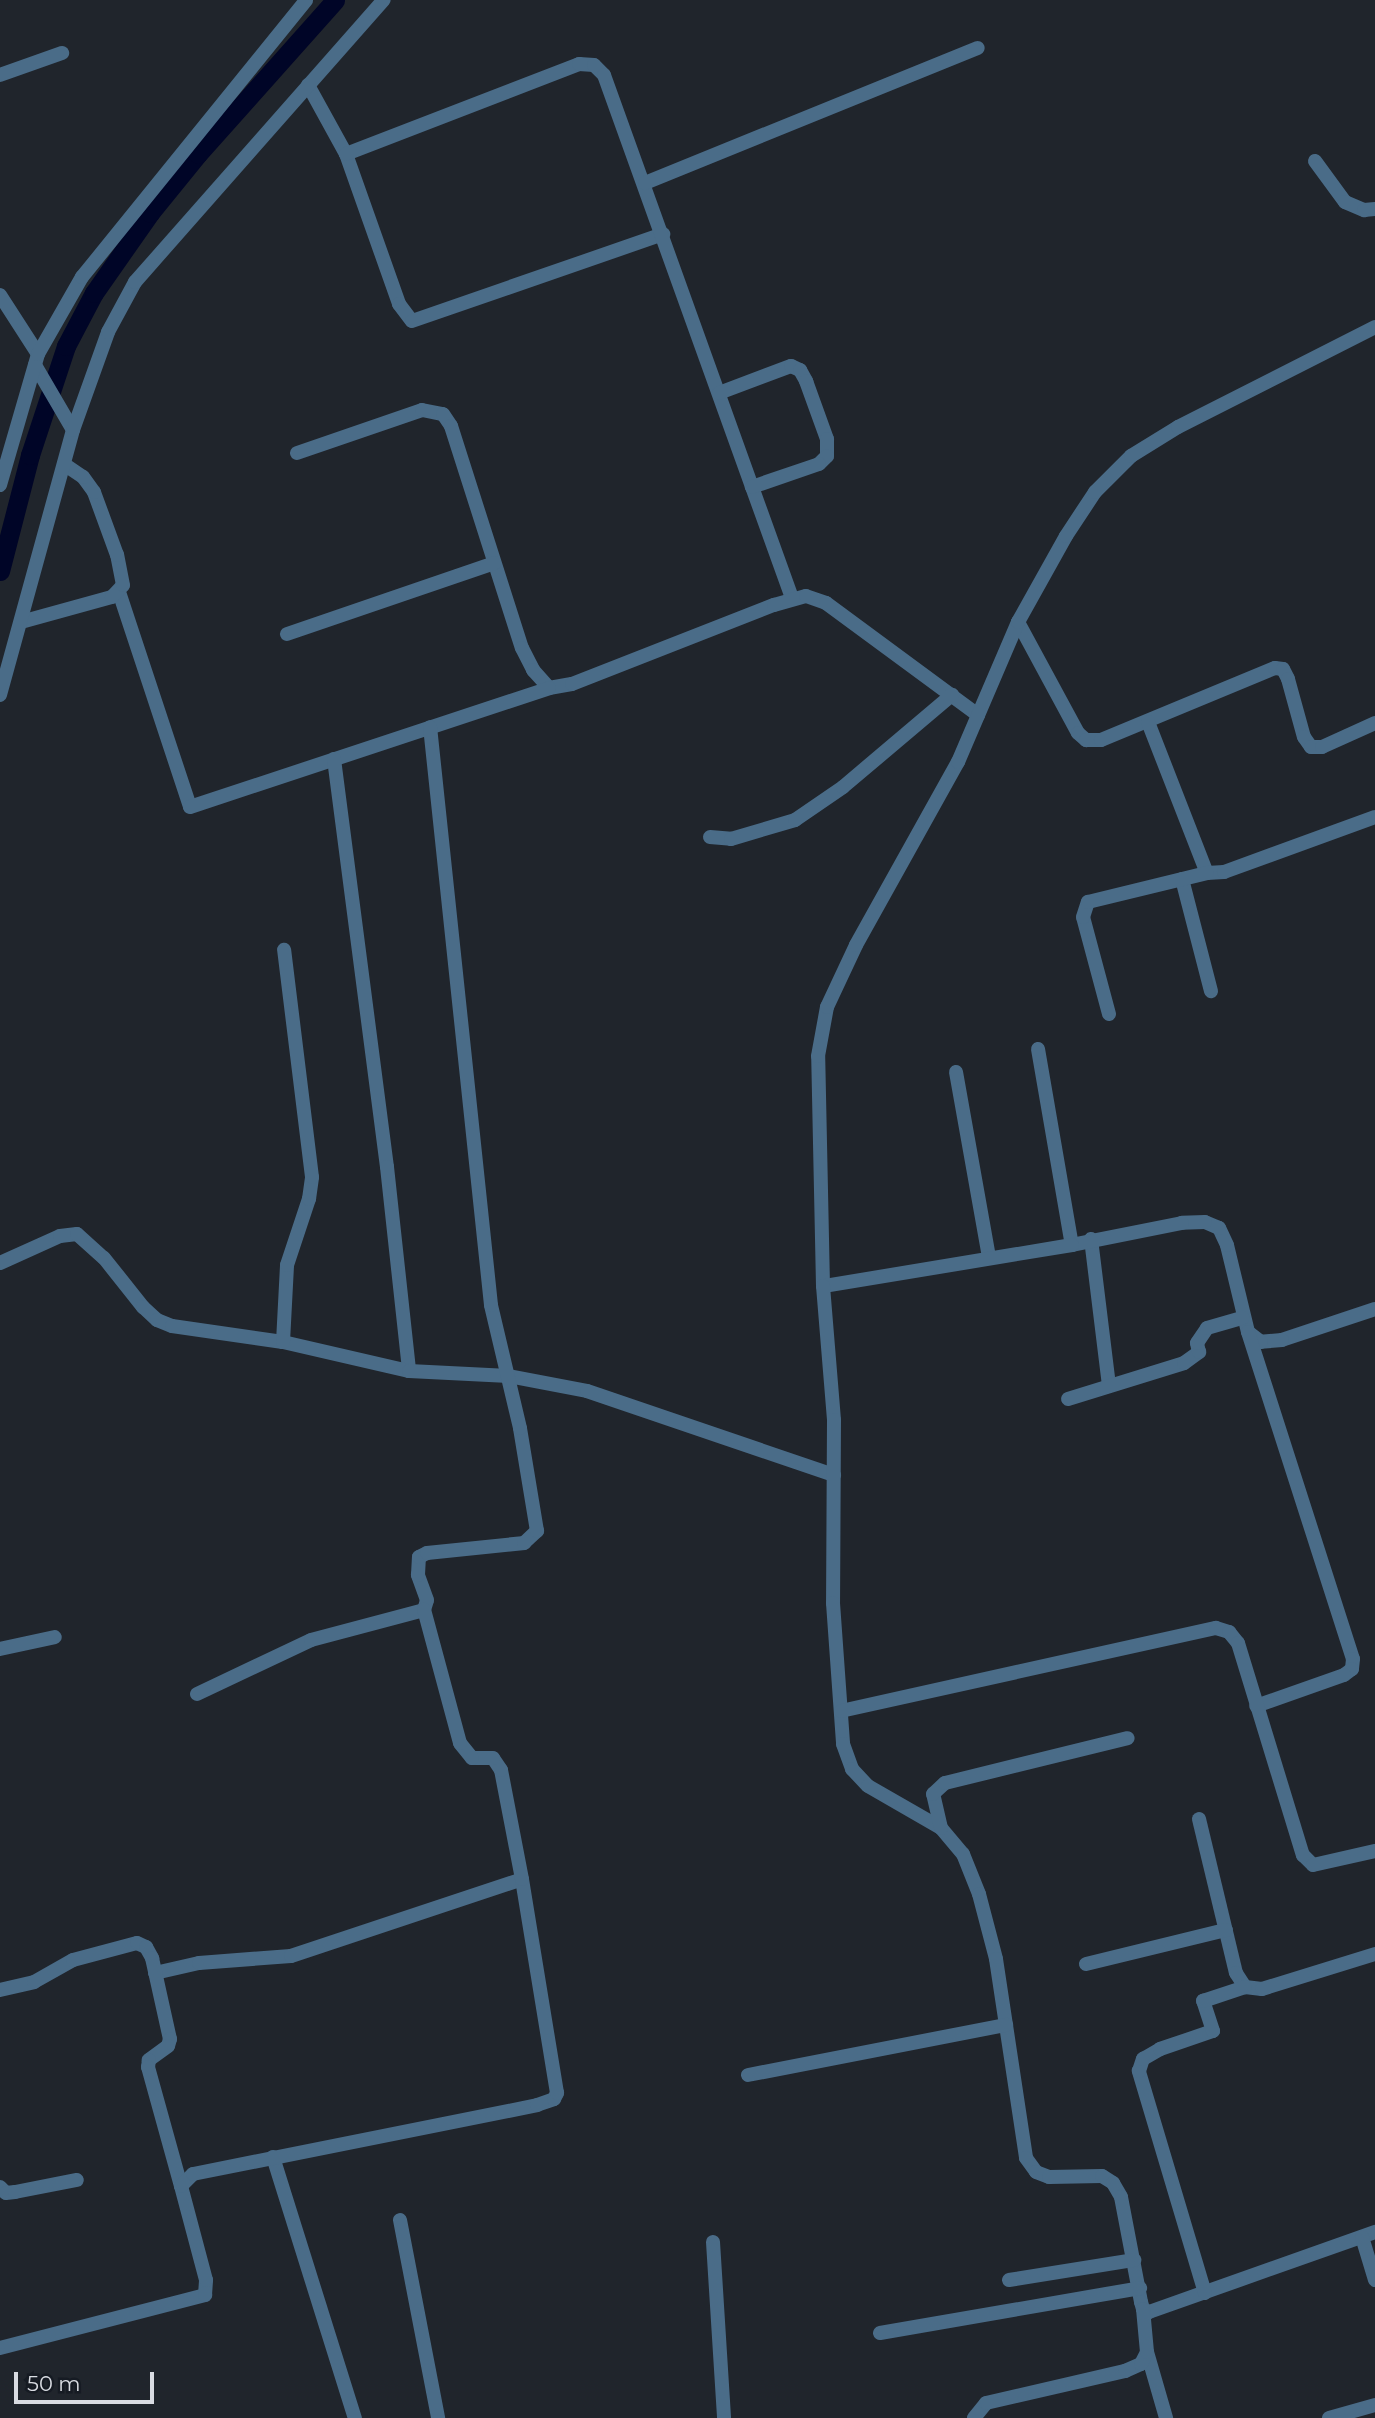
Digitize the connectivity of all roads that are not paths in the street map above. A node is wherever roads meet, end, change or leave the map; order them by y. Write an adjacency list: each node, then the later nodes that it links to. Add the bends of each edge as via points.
1 (306, 0): 14 (street, via 82,277)
2 (384, 0): 6 (street)
3 (978, 48): 9 (street)
4 (62, 53): 5 (street)
5 (0, 75)
6 (308, 85): 7 (street); 16 (street, via 135,282 108,332)
7 (346, 154): 9 (street, via 579,64 594,65 612,93); 11 (street, via 399,304 412,321)
8 (1315, 161): 10 (street, via 1345,202)
9 (645, 183): 11 (street)
10 (1375, 209)
11 (663, 234): 15 (street)
12 (0, 295): 14 (street)
13 (1375, 327): 25 (street, via 1178,427 1131,456 1095,492)
14 (39, 364): 16 (street); 19 (street)
15 (719, 393): 20 (street); 20 (street, via 791,366 800,370 806,381 827,439 827,456 819,464)
16 (70, 425): 18 (street)
17 (297, 453): 21 (street, via 422,410 443,414 451,426)
18 (64, 464): 22 (street, via 83,477 97,500 122,577); 24 (street)
19 (0, 485)
20 (752, 487): 23 (street)
21 (494, 563): 26 (street); 27 (street, via 522,648)
22 (119, 592): 24 (street); 34 (street, via 190,807)
23 (792, 598): 27 (street, via 572,684); 29 (street, via 806,596 826,603)
24 (20, 622): 28 (street)
25 (1018, 622): 30 (street); 31 (street, via 1086,740 1101,740)
26 (287, 635)
27 (549, 688): 33 (street)
28 (0, 695)
29 (952, 695): 30 (street); 36 (street, via 843,787 795,820 731,839)
30 (978, 715): 48 (street, via 958,762 856,945 827,1007 818,1056)
31 (1148, 722): 32 (street, via 1275,668 1283,669 1289,679 1304,737 1311,747 1322,747); 37 (street)
32 (1375, 723)
33 (430, 727): 34 (street); 53 (street, via 491,1305)
34 (334, 759): 52 (street)
35 (1375, 817): 37 (street, via 1224,872)
36 (710, 838)
37 (1207, 873): 38 (street)
38 (1182, 879): 40 (street); 41 (street, via 1097,899 1085,908 1083,917)
39 (284, 950): 51 (street, via 312,1177 287,1265)
40 (1211, 991)
41 (1110, 1014)
42 (1038, 1049): 45 (street)
43 (956, 1072): 46 (street)
44 (1091, 1239): 45 (street); 50 (street, via 1182,1223 1205,1222 1219,1228); 54 (street)
45 (1072, 1245): 46 (street)
46 (989, 1258): 48 (street)
47 (0, 1262): 51 (street, via 60,1236 76,1234 91,1243 158,1320)
48 (823, 1286): 56 (street)
49 (1375, 1309): 50 (street, via 1283,1340 1261,1342)
50 (1246, 1325): 54 (street, via 1206,1328 1197,1343 1199,1352 1184,1363); 61 (street, via 1353,1659 1352,1669 1344,1675)
51 (283, 1342): 52 (street)
52 (409, 1371): 53 (street)
53 (509, 1376): 56 (street, via 586,1391); 57 (street, via 537,1531 524,1543 419,1557 418,1575 427,1600)
54 (1110, 1386): 55 (street)
55 (1068, 1399)
56 (834, 1475): 62 (street, via 833,1603)
57 (424, 1610): 60 (street, via 311,1640); 67 (street, via 460,1743 472,1758 493,1758 501,1770)
58 (55, 1637): 59 (street)
59 (0, 1649)
60 (197, 1694)
61 (1256, 1706): 62 (street, via 1238,1643 1229,1632 1216,1628); 66 (street, via 1303,1856 1312,1866)
62 (841, 1711): 65 (street, via 843,1744 852,1769 868,1786)
63 (1128, 1738): 65 (street, via 945,1783 933,1794)
64 (1199, 1819): 68 (street)
65 (941, 1828): 74 (street, via 963,1854 979,1894 996,1959)
66 (1375, 1851)
67 (522, 1878): 71 (street, via 291,1956 199,1963); 76 (street, via 557,2092 554,2099)
68 (1226, 1930): 70 (street); 72 (street, via 1236,1973)
69 (1375, 1954): 72 (street, via 1262,1989)
70 (1086, 1964)
71 (155, 1973): 73 (street, via 146,1947 137,1943 73,1960 34,1982); 78 (street, via 170,2039 168,2046 149,2060 148,2067)
72 (1245, 1987): 87 (street, via 1203,2001 1213,2031 1160,2049 1143,2059 1139,2071)
73 (0, 1990)
74 (1006, 2025): 75 (street); 83 (street, via 1026,2158 1036,2172 1049,2176 1102,2176 1113,2182 1121,2197)
75 (748, 2075)
76 (273, 2157): 78 (street, via 193,2174); 93 (street)
77 (77, 2180): 79 (street, via 6,2193)
78 (181, 2186): 90 (street, via 206,2280 205,2295)
79 (0, 2187)
80 (400, 2220): 94 (street)
81 (1368, 2234): 85 (street); 87 (street)
82 (713, 2242): 95 (street)
83 (1134, 2260): 84 (street); 86 (street)
84 (1009, 2280)
85 (1375, 2280)
86 (1140, 2288): 88 (street); 89 (street)
87 (1205, 2293): 88 (street, via 1155,2312)
88 (1143, 2309): 91 (street)
89 (880, 2333)
90 (0, 2348)
91 (1147, 2352): 96 (street, via 1141,2364 1125,2371 986,2403); 97 (street)
92 (1375, 2405): 98 (street)
93 (355, 2418)
94 (438, 2418)
95 (724, 2418)
96 (974, 2418)
97 (1166, 2418)
98 (1329, 2418)

